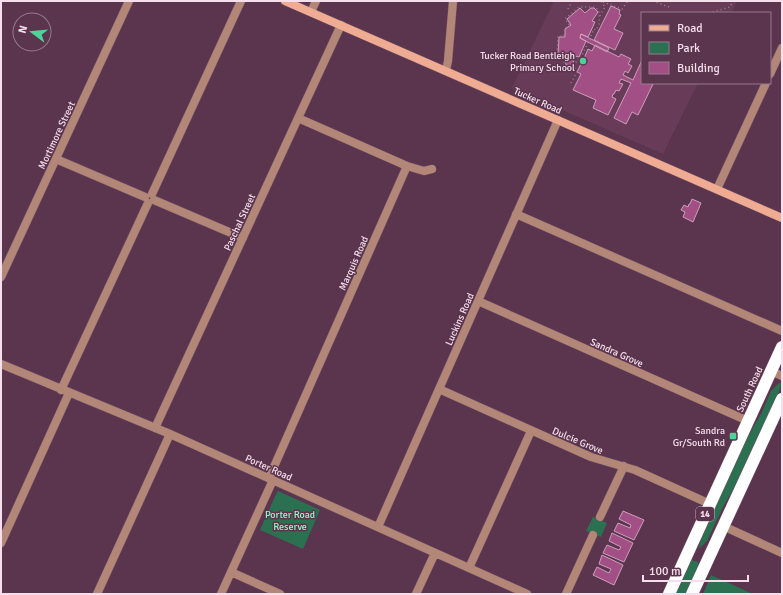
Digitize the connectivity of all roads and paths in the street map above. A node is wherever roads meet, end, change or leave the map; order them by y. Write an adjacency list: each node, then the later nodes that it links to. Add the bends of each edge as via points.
1 (129, 1): 25 (street, Mortimore Street)
2 (241, 1): 29 (street)
3 (286, 1): 13 (street, Tucker Road)
4 (316, 1): 13 (street)
5 (453, 1): 19 (street)
6 (572, 1): 12 (path)
7 (602, 1): 8 (path, via 622,9); 15 (path, via 605,7)
8 (628, 1)
9 (653, 1): 11 (path)
10 (733, 1): 14 (path, via 730,7)
11 (669, 7)
12 (568, 9)
13 (311, 12): 16 (street, Tucker Road)
14 (712, 12)
15 (599, 18): 18 (path, via 596,30 594,29 580,60 577,60); 18 (path, via 599,11 595,7 580,7 566,19 570,24 565,28 564,36 558,36 557,56 564,56 564,66)
16 (341, 25): 19 (street, Tucker Road); 23 (street, Paschal Street)
17 (782, 48): 20 (street)
18 (574, 66): 21 (path, via 577,72)
19 (446, 70): 24 (street, Tucker Road)
20 (771, 72)
21 (572, 83)
22 (766, 84): 28 (street)
23 (298, 118): 26 (street); 32 (street, Paschal Street)
24 (558, 120): 28 (street, Tucker Road); 30 (street, Luckins Road)
25 (56, 159): 29 (street); 33 (street, Mortimore Street)
26 (408, 166): 27 (street, via 424,171); 47 (street, Marquis Road)
27 (432, 169)
28 (717, 189): 31 (street, Tucker Road)
29 (150, 199): 32 (street); 40 (street)
30 (516, 214): 34 (street, Luckins Road); 35 (street)
31 (782, 218)
32 (243, 238): 43 (street, Paschal Street)
33 (1, 277)
34 (478, 301): 39 (street, Luckins Road); 42 (street, Sandra Grove)
35 (782, 331)
36 (782, 347): 38 (highway, South Road / 14)
37 (1, 364): 40 (street, Porter Road)
38 (776, 373): 42 (highway, South Road / 14)
39 (439, 389): 44 (street, Dulcie Grove); 51 (street, Luckins Road)
40 (65, 391): 43 (street, Porter Road); 53 (street)
41 (782, 399): 50 (highway, 14)
42 (748, 421): 48 (highway, South Road / 14)
43 (155, 428): 45 (street, Porter Road)
44 (531, 431): 46 (street, Dulcie Grove, via 596,459); 58 (street)
45 (170, 434): 47 (street, Porter Road); 60 (street)
46 (624, 466): 48 (street, Dulcie Grove); 49 (street)
47 (271, 479): 51 (street, Porter Road); 59 (street, Marquis Road)
48 (710, 504): 54 (highway, South Road / 14)
49 (600, 517)
50 (724, 526): 56 (street); 57 (highway, 14)
51 (378, 527): 55 (street, Porter Road)
52 (593, 535): 65 (street)
53 (1, 543)
54 (689, 551): 57 (highway); 66 (highway, South Road / 14)
55 (434, 553): 58 (street, Porter Road); 63 (street)
56 (782, 553)
57 (708, 559): 67 (highway, 14)
58 (469, 568): 64 (street, Porter Road)
59 (231, 572): 61 (street, Marquis Road); 62 (street)
60 (97, 594)
61 (221, 594)
62 (280, 594)
63 (416, 594)
64 (527, 594)
65 (566, 594)
66 (669, 594)
67 (692, 594)

